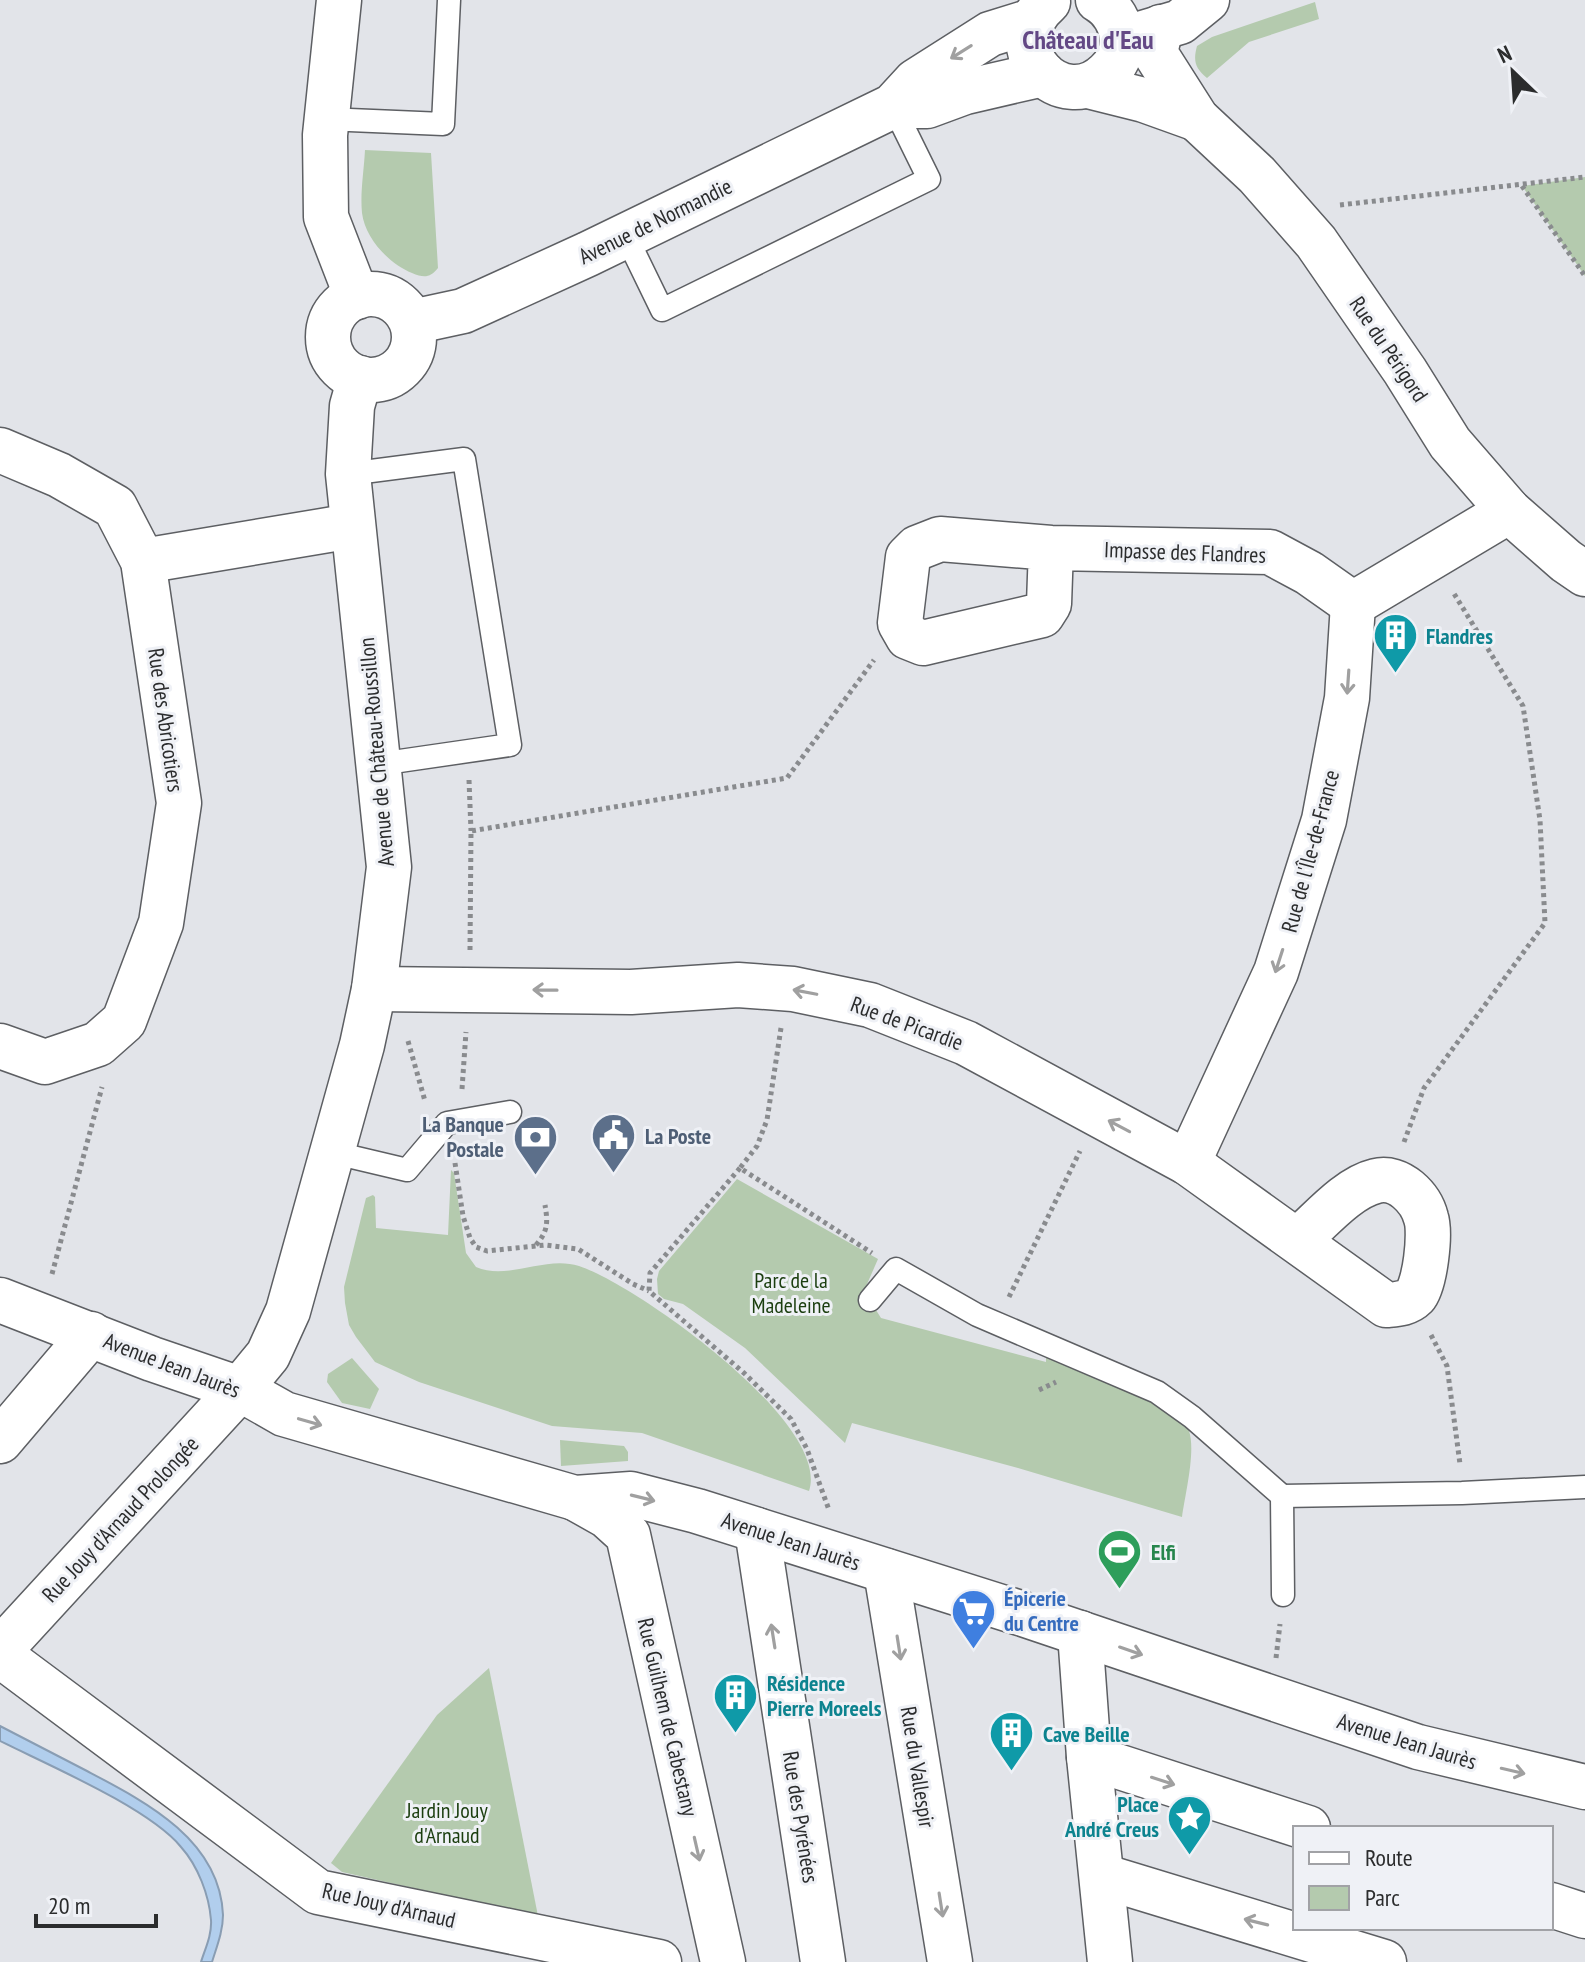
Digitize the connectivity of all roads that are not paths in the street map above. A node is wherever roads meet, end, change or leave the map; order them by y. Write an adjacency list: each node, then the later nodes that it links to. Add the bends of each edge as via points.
1 (339, 0): 10 (street)
2 (449, 0): 10 (lane, via 443,124)
3 (1098, 0): 6 (street, via 1120,25)
4 (1207, 0): 6 (street)
5 (1038, 8): 7 (street, Avenue de Normandie, via 1028,48); 9 (street, Avenue de Normandie, one-way to 9, via 916,81)
6 (1146, 40): 8 (street, via 1120,54 1114,67); 11 (street, Rue du Périgord)
7 (1043, 74): 8 (street, via 1056,83); 9 (street, Avenue de Normandie, via 927,106)
8 (1088, 86): 11 (street, Rue du Périgord)
9 (893, 106): 12 (street, Avenue de Normandie); 12 (lane, via 929,179 662,310)
10 (326, 119): 13 (street, via 326,217)
11 (1197, 119): 18 (street, Rue du Périgord, via 1257,175 1316,242 1450,443)
12 (626, 236): 14 (street, Avenue de Normandie, via 463,311)
13 (357, 297): 14 (street, via 383,295 396,301); 15 (street, via 336,313 329,339 337,363)
14 (412, 322): 15 (street, via 413,348 398,371)
15 (360, 378): 17 (street, Avenue de Château-Roussillon, via 352,406)
16 (0, 450): 21 (street, Rue des Abricotiers, via 115,507)
17 (348, 474): 19 (street, Avenue de Château-Roussillon); 24 (lane, via 464,459 510,745)
18 (1509, 511): 22 (street, Rue du Périgord); 23 (street)
19 (352, 526): 21 (street); 24 (street, Avenue de Château-Roussillon)
20 (1051, 548): 20 (street, Impasse des Flandres, via 1049,604 1042,615 923,643 908,637 900,623 908,557 917,548 940,539); 23 (street, Impasse des Flandres, via 1270,552)
21 (143, 561): 26 (street, Rue des Abricotiers, via 179,803 161,923 124,1021 98,1044 45,1062)
22 (1585, 574)
23 (1353, 604): 29 (street, Rue de l'Île-de-France, one-way to 29, via 1347,698 1324,820 1276,972)
24 (379, 764): 25 (street, Avenue de Château-Roussillon, via 389,867)
25 (374, 989): 28 (street, Avenue de Château-Roussillon); 29 (street, Rue de Picardie, one-way to 25, via 966,1043 870,1005 738,985 631,992)
26 (0, 1046)
27 (510, 1112): 28 (lane, via 447,1123 407,1170)
28 (331, 1152): 34 (street, Avenue de Château-Roussillon, via 288,1311 268,1355)
29 (1188, 1163): 30 (street, Rue de Picardie)
30 (1298, 1240): 30 (street, Rue de Picardie, via 1359,1189 1389,1180 1419,1201 1428,1221 1422,1287 1403,1304 1386,1305)
31 (0, 1300): 33 (street, Avenue Jean Jaurès)
32 (870, 1300): 37 (lane, via 896,1269 991,1322 1157,1392 1198,1434)
33 (91, 1334): 34 (street, Avenue Jean Jaurès); 35 (street)
34 (240, 1389): 38 (street, Avenue Jean Jaurès, one-way to 38, via 284,1414); 43 (street, Rue Jouy d'Arnaud Prolongée)
35 (0, 1441)
36 (1585, 1487): 37 (lane)
37 (1282, 1496): 41 (lane)
38 (575, 1498): 39 (street, Avenue Jean Jaurès, one-way to 39, via 631,1494); 51 (street, Rue Guilhem de Cabestany, one-way to 51, via 628,1535)
39 (757, 1530): 40 (street, Avenue Jean Jaurès); 52 (street, Rue des Pyrénées, one-way to 39)
40 (886, 1571): 42 (street, Avenue Jean Jaurès); 53 (street, Rue du Vallespir, one-way to 53)
41 (1283, 1595)
42 (1080, 1633): 44 (street); 45 (street, Avenue Jean Jaurès, one-way to 45, via 1418,1747)
43 (0, 1653): 50 (street, Rue Jouy d'Arnaud, via 318,1892)
44 (1089, 1757): 46 (street, one-way to 46); 47 (street)
45 (1585, 1787)
46 (1302, 1826)
47 (1102, 1876): 54 (street); 55 (street, one-way to 47)
48 (1553, 1906): 49 (street)
49 (1585, 1916)
50 (659, 1962)
51 (723, 1962)
52 (823, 1962)
53 (950, 1962)
54 (1110, 1962)
55 (1384, 1962)

